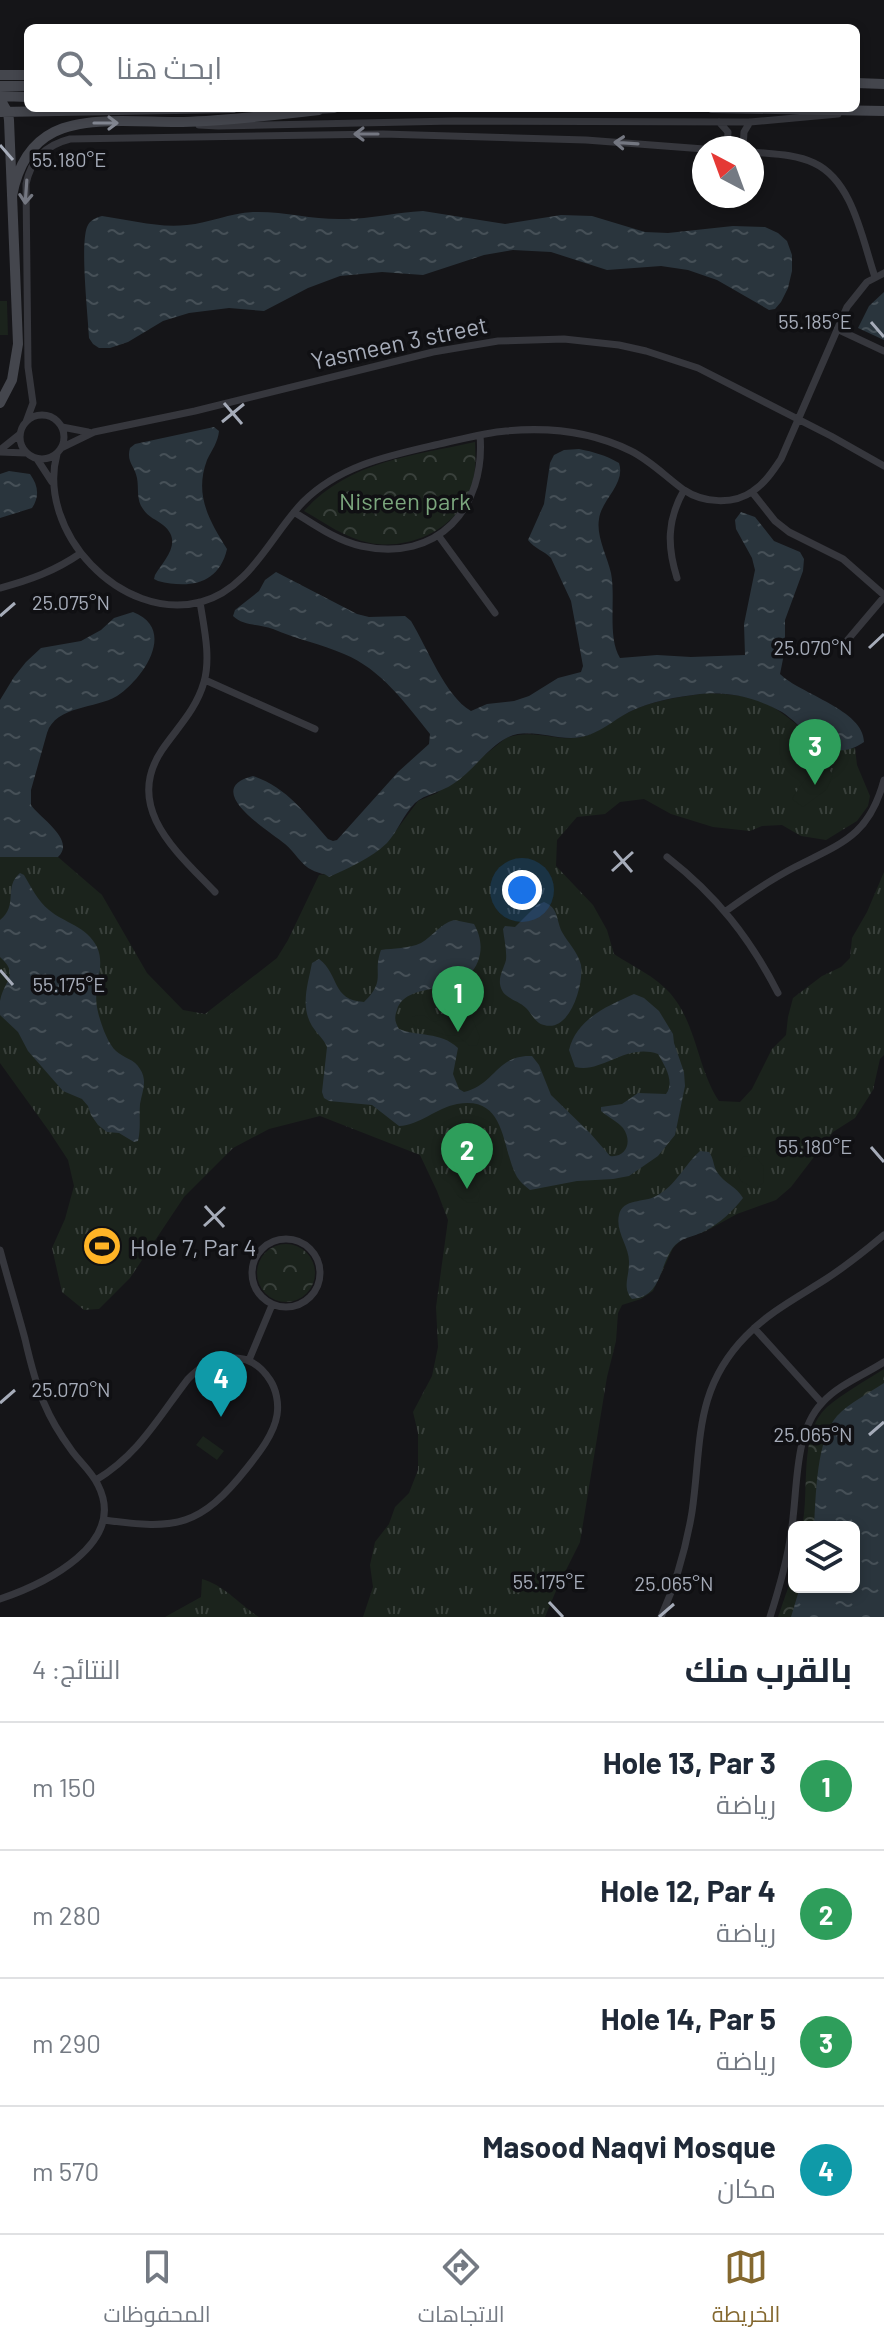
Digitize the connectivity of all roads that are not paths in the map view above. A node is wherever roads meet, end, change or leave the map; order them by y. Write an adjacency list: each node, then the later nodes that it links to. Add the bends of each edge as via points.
1 (0, 75): 2 (main road)
2 (24, 75)
3 (860, 83): 4 (main road)
4 (884, 84)
5 (0, 86): 6 (main road)
6 (24, 86)
7 (24, 97): 8 (main road)
8 (0, 98): 11 (main road)
9 (860, 111): 10 (main road)
10 (884, 111)
11 (4, 112): 12 (main road); 22 (main road)
12 (24, 112)
13 (297, 112): 15 (main road)
14 (850, 112): 17 (street)
15 (185, 122): 16 (street); 22 (main road, one-way to 15, via 23,161 55,131 85,123)
16 (719, 122): 17 (street); 18 (street)
17 (750, 122): 19 (street)
18 (728, 136)
19 (744, 136)
20 (692, 148): 29 (street, one-way to 29, via 383,134 85,139 52,145 37,158 24,193 33,403)
21 (764, 154): 24 (street, via 814,163 839,183)
22 (12, 196): 27 (main road, via 18,344 12,380)
23 (884, 273): 24 (street)
24 (875, 277): 25 (street, via 853,297)
25 (837, 329): 26 (street); 28 (street)
26 (884, 351)
27 (0, 403)
28 (799, 419): 31 (street, Yasmeen 3 street, via 672,358 619,345 531,338 433,352); 38 (street, Yasmeen 3 street); 41 (street, via 781,459)
29 (26, 422): 30 (street, via 45,415); 32 (street)
30 (62, 427): 31 (street, Yasmeen 3 street); 35 (street)
31 (94, 432): 35 (street, Yasmeen 3 street)
32 (20, 434): 34 (street); 36 (street)
33 (480, 435): 40 (street, via 534,430 588,436 631,451); 42 (street, via 348,470); 43 (street, via 474,492 453,524)
34 (0, 451): 36 (street)
35 (59, 451): 37 (street); 39 (street)
36 (27, 453): 37 (street)
37 (37, 459): 39 (street)
38 (884, 466)
39 (53, 484): 44 (street, via 60,513)
40 (684, 490): 41 (street, via 718,501); 45 (street, via 669,530)
41 (752, 492): 47 (street, via 775,521 843,559)
42 (294, 512): 43 (street, via 360,546 400,548); 48 (street, via 245,575)
43 (438, 535): 49 (street)
44 (81, 553): 46 (street, via 37,578); 48 (street, via 108,581 133,595 161,603)
45 (677, 578)
46 (0, 588)
47 (884, 596): 50 (street)
48 (200, 602): 51 (street)
49 (495, 613)
50 (845, 643)
51 (205, 680): 52 (street); 55 (street, via 188,716 158,757 149,791 153,816 166,839)
52 (315, 729)
53 (884, 780): 56 (street, via 869,817 851,837)
54 (667, 857): 56 (street)
55 (215, 892)
56 (726, 911): 57 (street)
57 (778, 993)
58 (884, 1235): 61 (street)
59 (0, 1250): 65 (street, via 45,1406)
60 (272, 1305): 60 (street, via 294,1306 313,1294 320,1273 305,1244 283,1239 255,1257 255,1290); 62 (street)
61 (754, 1328): 64 (street); 68 (street, via 730,1355 707,1398 687,1538)
62 (249, 1360): 65 (street, via 222,1358 197,1369 137,1448); 66 (street, via 272,1383 277,1416 261,1448 224,1495 175,1523)
63 (884, 1362): 64 (street)
64 (822, 1403): 69 (street, via 802,1438 790,1538)
65 (96, 1480): 66 (street)
66 (104, 1520): 67 (street, via 82,1554 36,1584)
67 (0, 1599)
68 (661, 1617)
69 (770, 1617)

